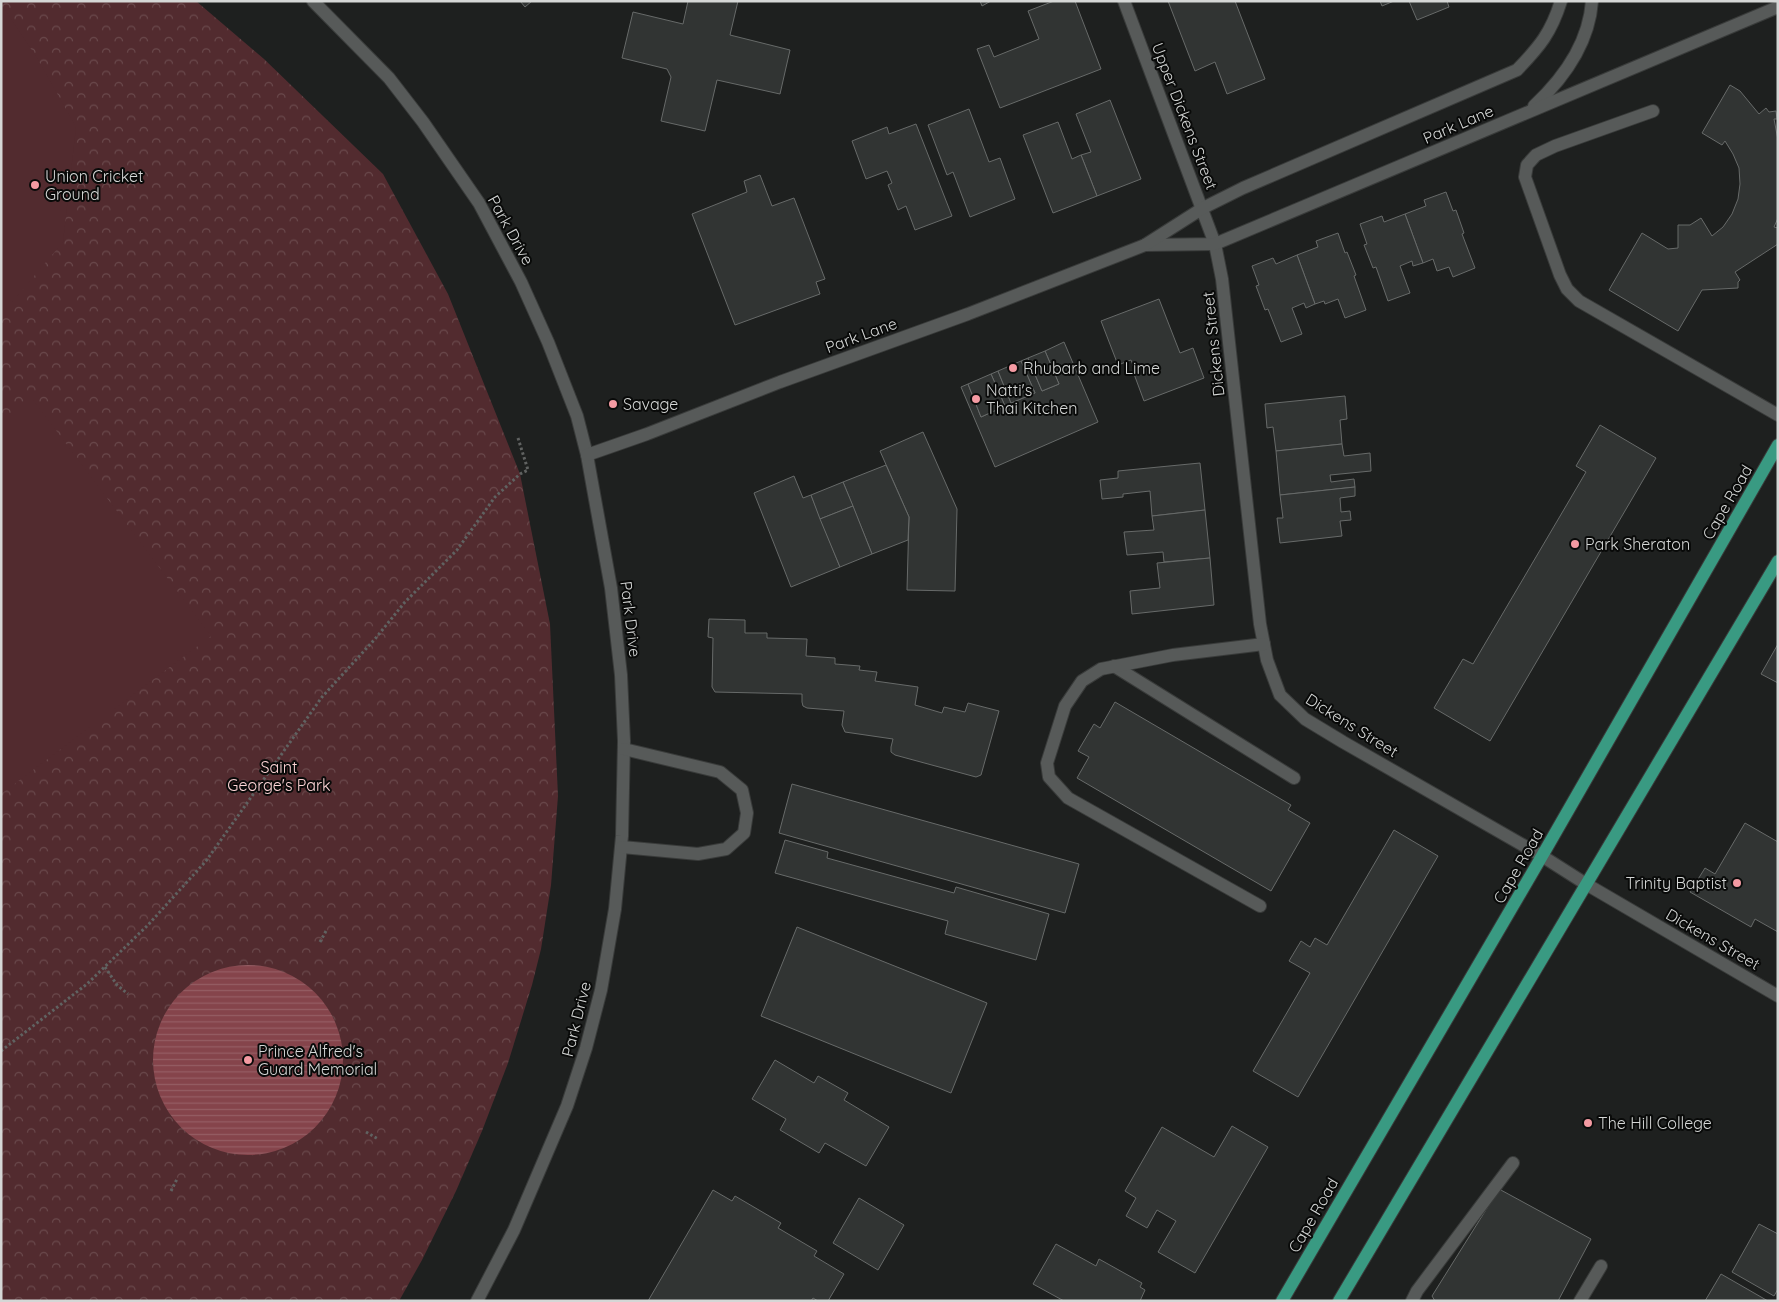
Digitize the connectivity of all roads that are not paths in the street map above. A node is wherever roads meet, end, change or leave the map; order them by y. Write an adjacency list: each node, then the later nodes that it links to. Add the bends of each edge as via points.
1 (312, 1): 13 (street, Park Drive, via 389,78 479,203 548,342 577,416)
2 (1124, 1): 8 (street, Upper Dickens Street)
3 (1561, 1): 8 (street, Park Lane, via 1555,21 1540,46 1517,70)
4 (1592, 1): 7 (street, via 1581,45 1567,69 1551,90)
5 (1778, 7): 7 (street, Park Lane)
6 (1653, 111): 11 (street, via 1555,146 1536,155 1527,165 1525,177 1560,275 1567,289 1579,301)
7 (1527, 112): 9 (street, Park Lane)
8 (1203, 208): 9 (street, Upper Dickens Street); 10 (street, Park Lane)
9 (1215, 244): 10 (street, Park Lane); 15 (street, Dickens Street, via 1222,279)
10 (1146, 245): 13 (street, Park Lane)
11 (1778, 415)
12 (1778, 445): 20 (main road, Cape Road)
13 (587, 454): 17 (street, Park Drive, via 611,588 622,675)
14 (1778, 560): 21 (main road)
15 (1264, 644): 16 (street); 20 (street, Dickens Street, via 1280,695 1305,719)
16 (1114, 666): 18 (street); 22 (street, via 1101,669 1082,681 1065,706 1047,763 1050,777 1068,798)
17 (624, 749): 19 (street, Park Drive); 19 (street, via 720,772 742,790 747,813 744,833 726,849 698,854)
18 (1294, 778)
19 (622, 847): 26 (street, Park Drive, via 616,909 601,990 568,1106 514,1230)
20 (1542, 856): 21 (street, Dickens Street); 27 (main road, Cape Road)
21 (1586, 884): 23 (street, Dickens Street); 28 (main road)
22 (1260, 906)
23 (1778, 996)
24 (1513, 1163): 29 (street)
25 (1601, 1266): 30 (street)
26 (477, 1301)
27 (1282, 1301)
28 (1339, 1301)
29 (1412, 1301)
30 (1580, 1301)

